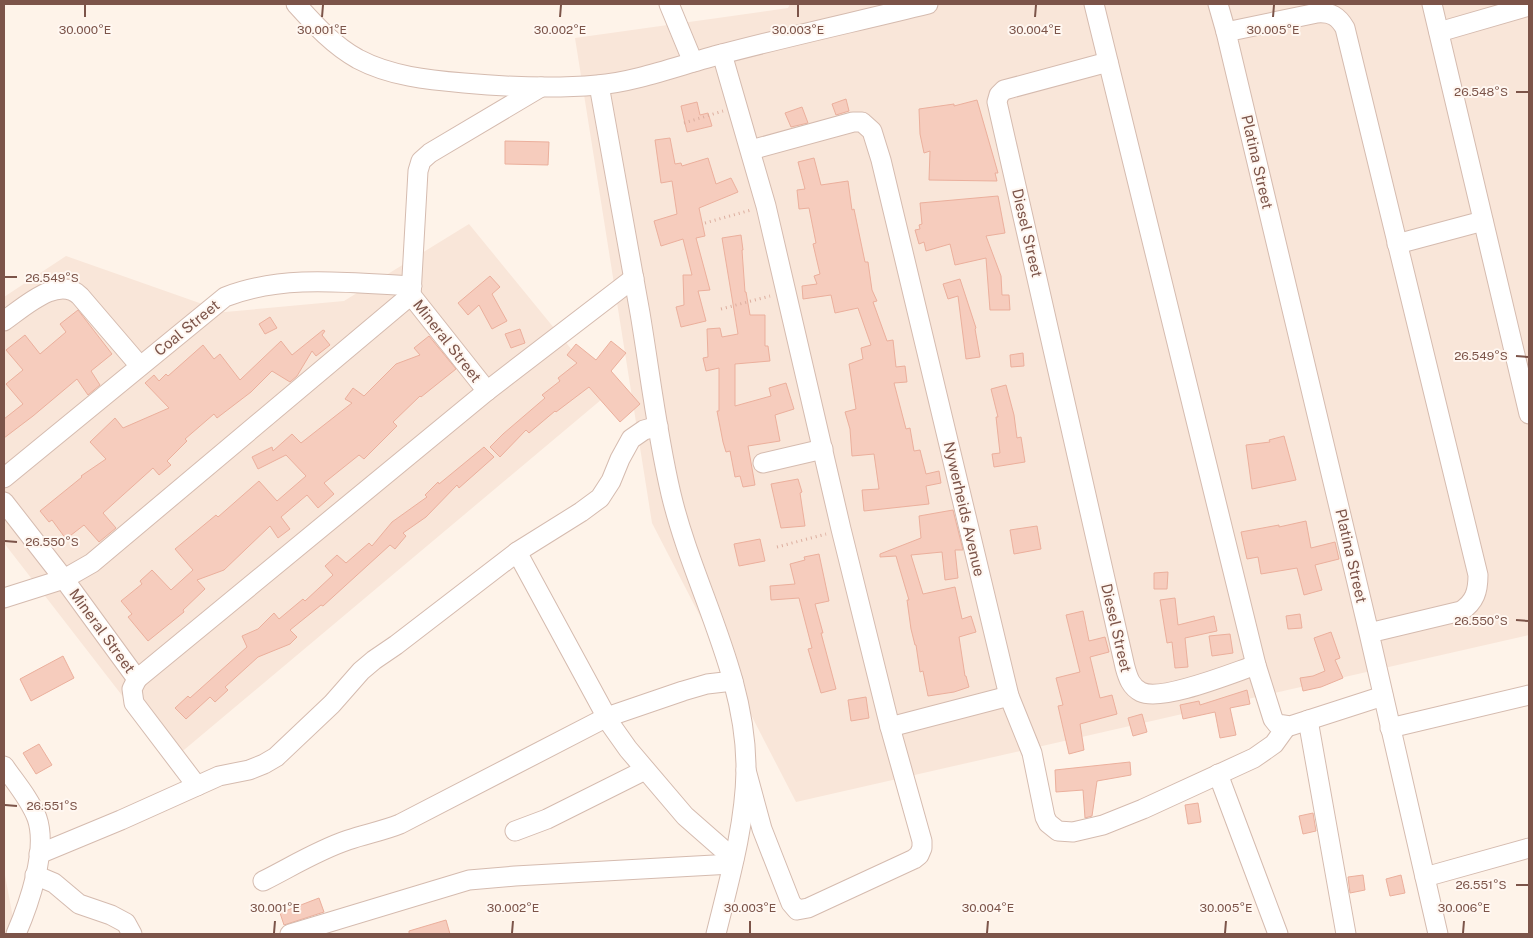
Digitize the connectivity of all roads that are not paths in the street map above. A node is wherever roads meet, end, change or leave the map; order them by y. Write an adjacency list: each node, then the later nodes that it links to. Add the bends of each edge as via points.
1 (296, 4): 14 (street, via 332,41 360,60 381,69 434,80 500,87)
2 (669, 4): 11 (street)
3 (928, 4): 10 (street)
4 (1094, 4): 12 (street)
5 (1218, 4): 8 (street, Platina Street)
6 (1432, 4): 9 (street)
7 (1529, 6): 9 (street)
8 (1226, 32): 17 (street, via 1317,13 1328,13 1340,20 1345,28); 32 (street, Platina Street)
9 (1439, 32): 16 (street)
10 (722, 54): 11 (street); 15 (street)
11 (693, 62): 13 (street)
12 (1108, 62): 33 (street); 33 (street, Diesel Street, via 1004,90 997,102 1124,668 1132,684 1142,692 1154,694 1172,692)
13 (599, 85): 14 (street); 18 (street)
14 (541, 87): 19 (street, via 421,161)
15 (751, 150): 25 (street); 37 (street, Nywerheids Avenue, via 853,122 862,122 872,131)
16 (1483, 220): 17 (street); 23 (street)
17 (1397, 244): 32 (street, via 1478,583 1474,599 1461,611)
18 (634, 278): 22 (street, Mineral Street); 24 (street)
19 (411, 291): 21 (street, Coal Street, via 315,282 243,290 225,297); 22 (street, Mineral Street); 30 (street, Mineral Street, via 92,563)
20 (4, 321): 21 (street, via 49,291 71,289)
21 (140, 366): 27 (street, Coal Street)
22 (487, 391): 34 (street, Mineral Street)
23 (1529, 414)
24 (658, 426): 29 (street, via 631,439 600,498); 35 (street, via 678,522)
25 (823, 449): 26 (street); 41 (street)
26 (763, 463)
27 (4, 478)
28 (4, 502): 30 (street)
29 (517, 552): 39 (street); 48 (street, via 361,671 332,704 276,757 249,770 219,776)
30 (64, 579): 31 (street); 34 (street, Mineral Street)
31 (4, 598)
32 (1370, 633): 38 (street, Platina Street)
33 (1256, 665): 42 (street, via 1274,719 1278,724)
34 (137, 679): 48 (street, via 132,689 134,703)
35 (732, 681): 39 (street, via 707,684); 46 (street, via 742,725)
36 (1529, 695): 43 (street)
37 (1009, 696): 41 (street); 47 (street, Nywerheids Avenue, via 1032,754 1045,817 1058,831 1073,832 1103,825)
38 (1383, 696): 40 (street); 43 (street, Platina Street)
39 (607, 717): 45 (street); 55 (street, via 400,824 349,839)
40 (1308, 720): 42 (street); 61 (street)
41 (890, 726): 46 (street, via 922,841 919,855 808,908 797,910 791,903 762,829)
42 (1287, 726): 47 (street, via 1265,751)
43 (1390, 728): 54 (street, Platina Street)
44 (4, 766): 51 (street, via 37,818)
45 (645, 770): 49 (street); 52 (street, via 685,816)
46 (746, 770): 52 (street, via 741,826)
47 (1218, 774): 60 (street)
48 (197, 786): 51 (street)
49 (516, 831)
50 (1529, 848): 54 (street)
51 (39, 854): 53 (street)
52 (733, 862): 58 (street, via 470,880); 59 (street)
53 (35, 875): 56 (street); 57 (street, via 54,883 79,904 126,923)
54 (1425, 877): 62 (street, Platina Street)
55 (263, 880)
56 (16, 934)
57 (132, 934)
58 (290, 934)
59 (711, 934)
60 (1278, 934)
61 (1346, 934)
62 (1438, 934)

